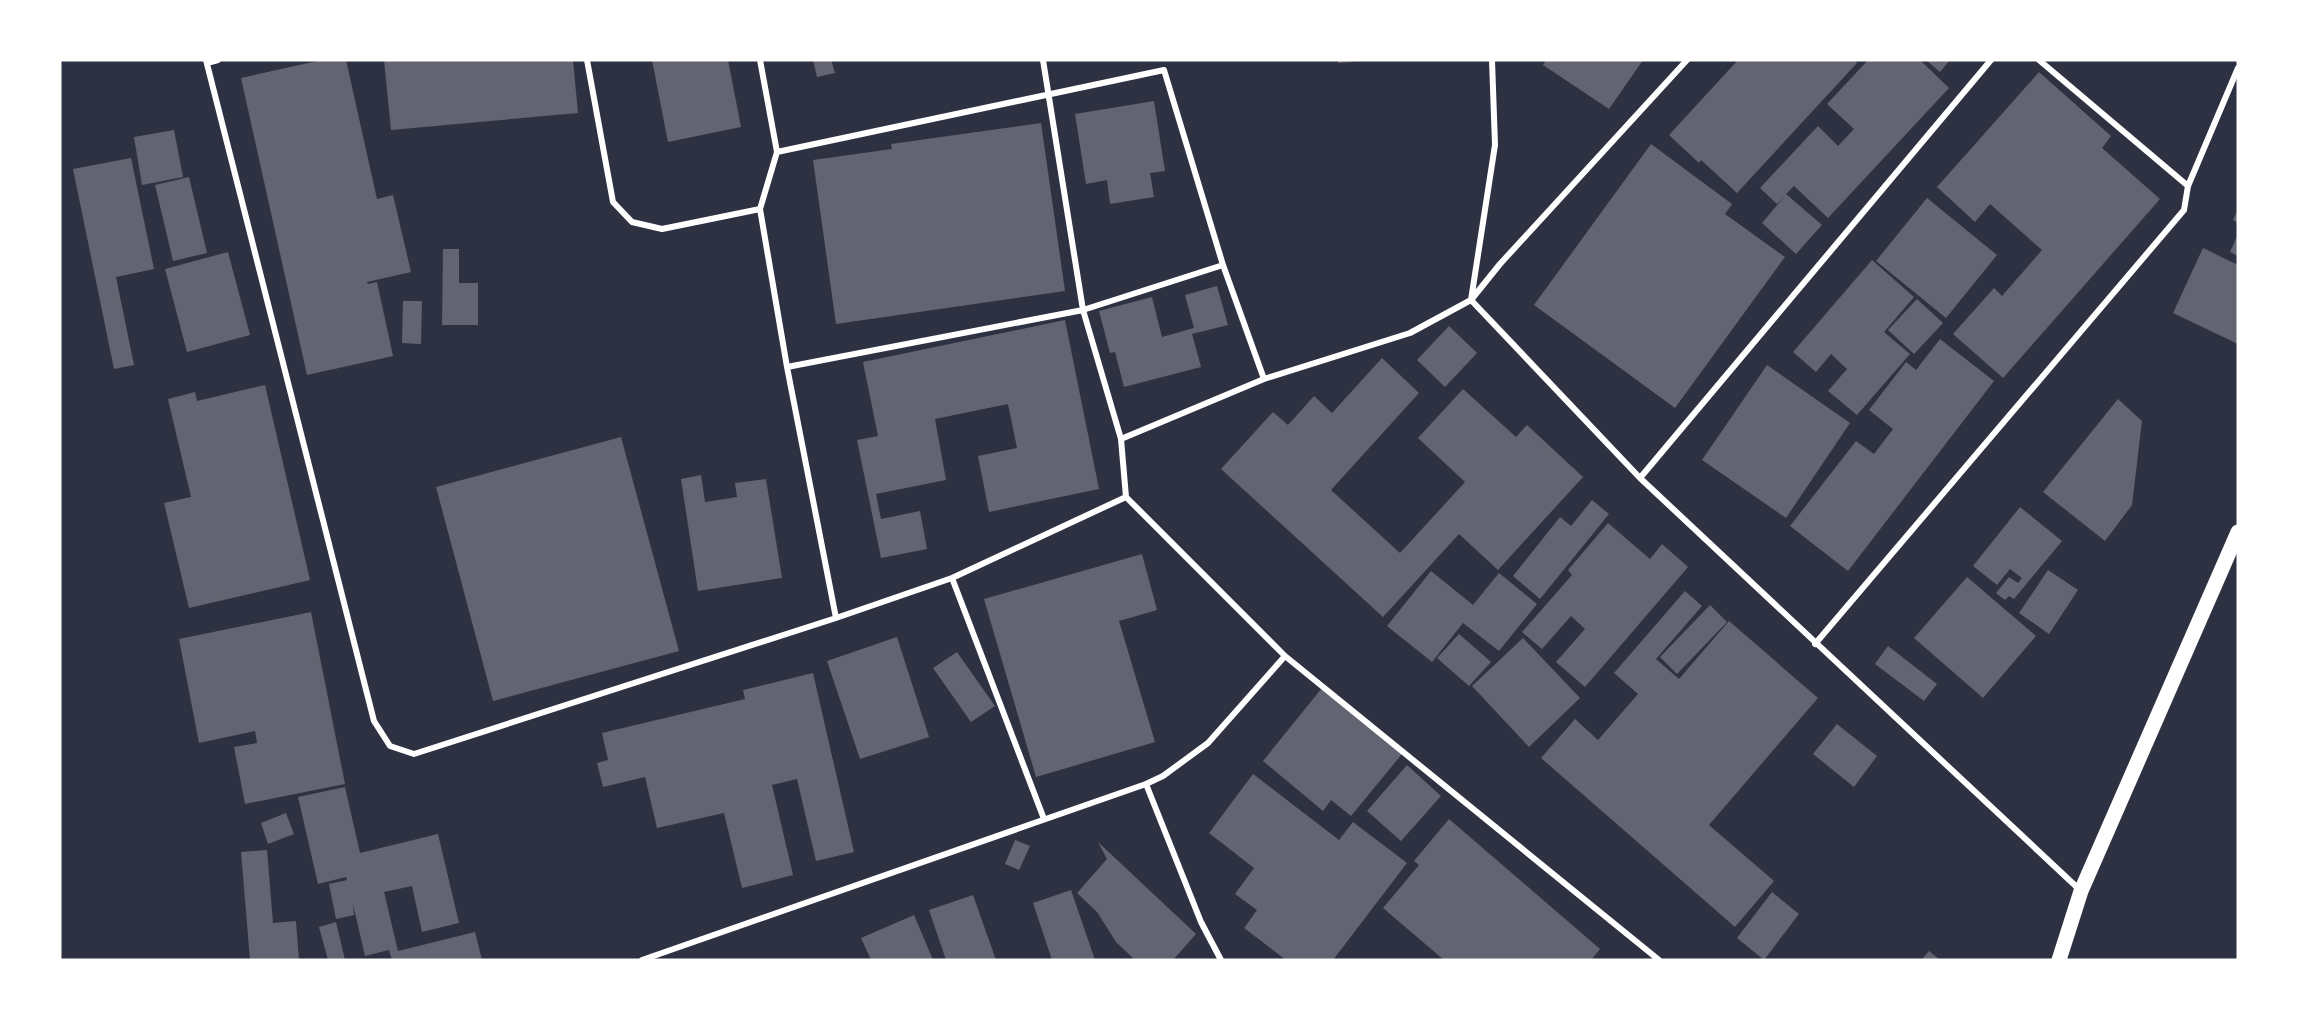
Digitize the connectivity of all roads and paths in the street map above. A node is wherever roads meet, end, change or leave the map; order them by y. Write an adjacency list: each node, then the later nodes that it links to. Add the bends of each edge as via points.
1 (218, 60): 9 (street)
2 (587, 60): 14 (street, via 613,202 632,222 662,229)
3 (760, 60): 12 (street)
4 (1043, 60): 11 (street)
5 (1492, 60): 16 (street, via 1495,146)
6 (1687, 60): 16 (street)
7 (1991, 60): 21 (street)
8 (2039, 60): 13 (street)
9 (206, 61): 25 (street, via 374,721 390,746 414,754)
10 (2238, 68): 13 (street)
11 (1048, 95): 12 (street); 15 (street, via 1164,70); 17 (street)
12 (777, 152): 14 (street)
13 (2188, 186): 26 (street, via 2184,210)
14 (760, 209): 18 (street)
15 (1223, 265): 17 (street); 19 (street)
16 (1471, 300): 19 (street, via 1410,333); 21 (street)
17 (1083, 310): 18 (street); 20 (street)
18 (787, 367): 25 (street)
19 (1264, 379): 20 (street)
20 (1120, 439): 22 (street)
21 (1640, 478): 26 (street)
22 (1126, 497): 24 (street); 27 (street)
23 (2238, 532): 30 (main road)
24 (952, 578): 25 (street); 29 (street)
25 (836, 618)
26 (1815, 644): 30 (street)
27 (1285, 656): 28 (street, via 1208,742); 33 (street)
28 (1146, 784): 29 (street); 32 (street, via 1201,922)
29 (1044, 819): 31 (street)
30 (2081, 891): 34 (main road)
31 (642, 960)
32 (1221, 960)
33 (1659, 960)
34 (2059, 960)

